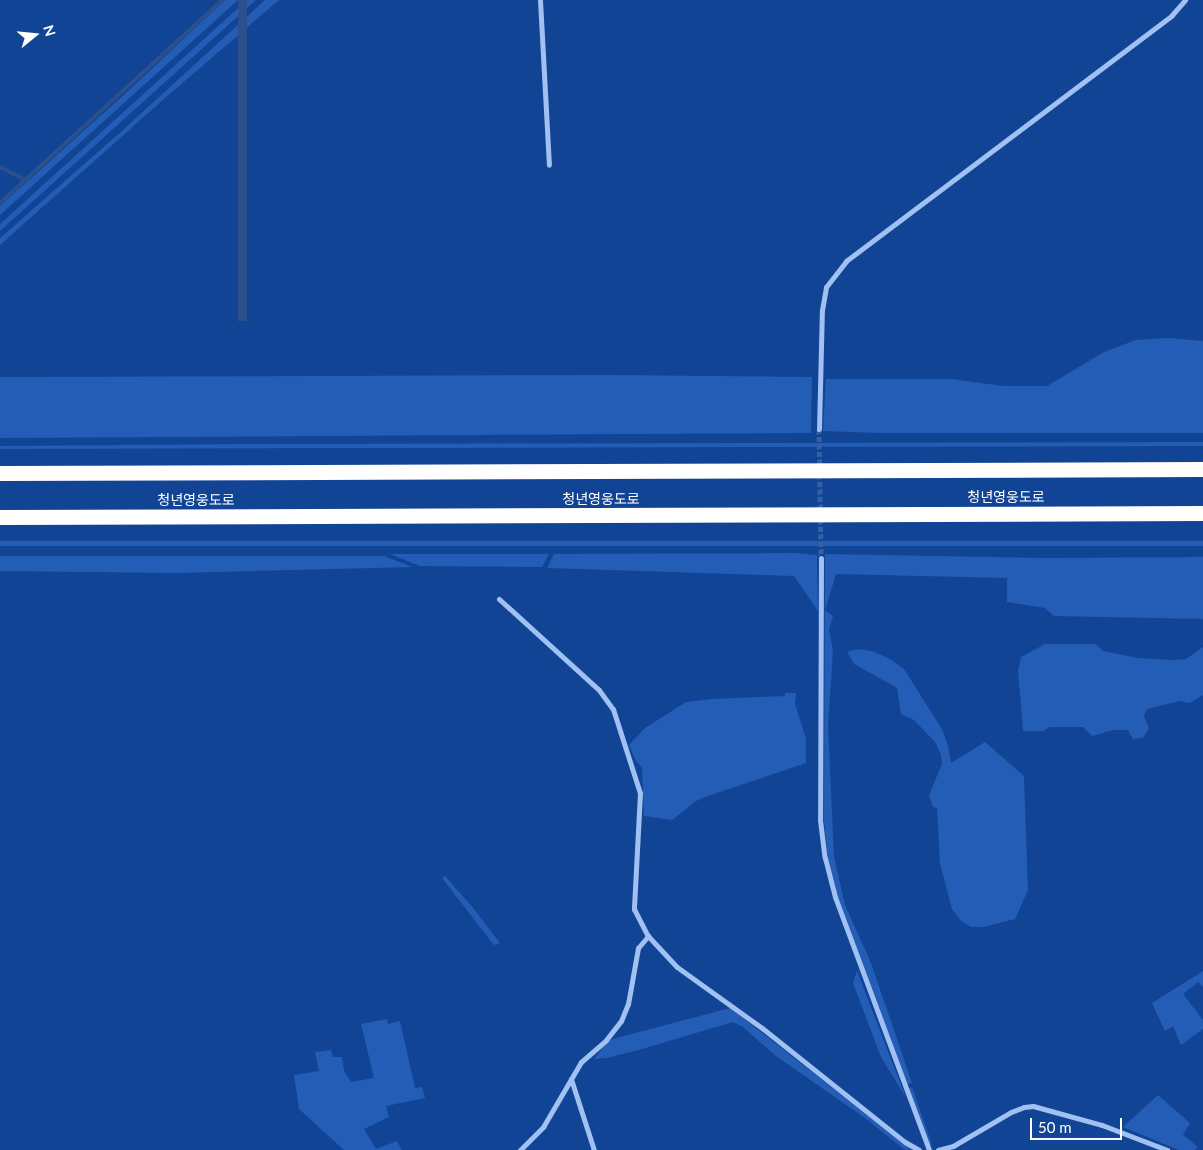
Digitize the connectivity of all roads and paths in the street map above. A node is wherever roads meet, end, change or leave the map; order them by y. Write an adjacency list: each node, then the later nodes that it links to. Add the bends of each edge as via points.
1 (540, 0): 3 (street)
2 (1185, 0): 4 (street, via 1172,16 846,260 826,286 822,310)
3 (549, 165)
4 (819, 429)
5 (1203, 470): 6 (highway, 청년영웅도로)
6 (0, 473)
7 (1203, 513): 8 (highway, 청년영웅도로)
8 (0, 517)
9 (821, 558): 16 (street, via 820,820 825,858 835,897)
10 (499, 599): 11 (street, via 599,690 613,708 640,793 634,909)
11 (648, 936): 12 (street, via 638,948 628,1004 621,1021); 15 (street, via 677,967 762,1028)
12 (570, 1078): 13 (street, via 544,1127); 14 (street)
13 (520, 1150)
14 (594, 1150)
15 (919, 1150)
16 (929, 1150)
17 (938, 1150): 18 (street, via 953,1146 1011,1112 1033,1106 1102,1125)
18 (1167, 1150)

